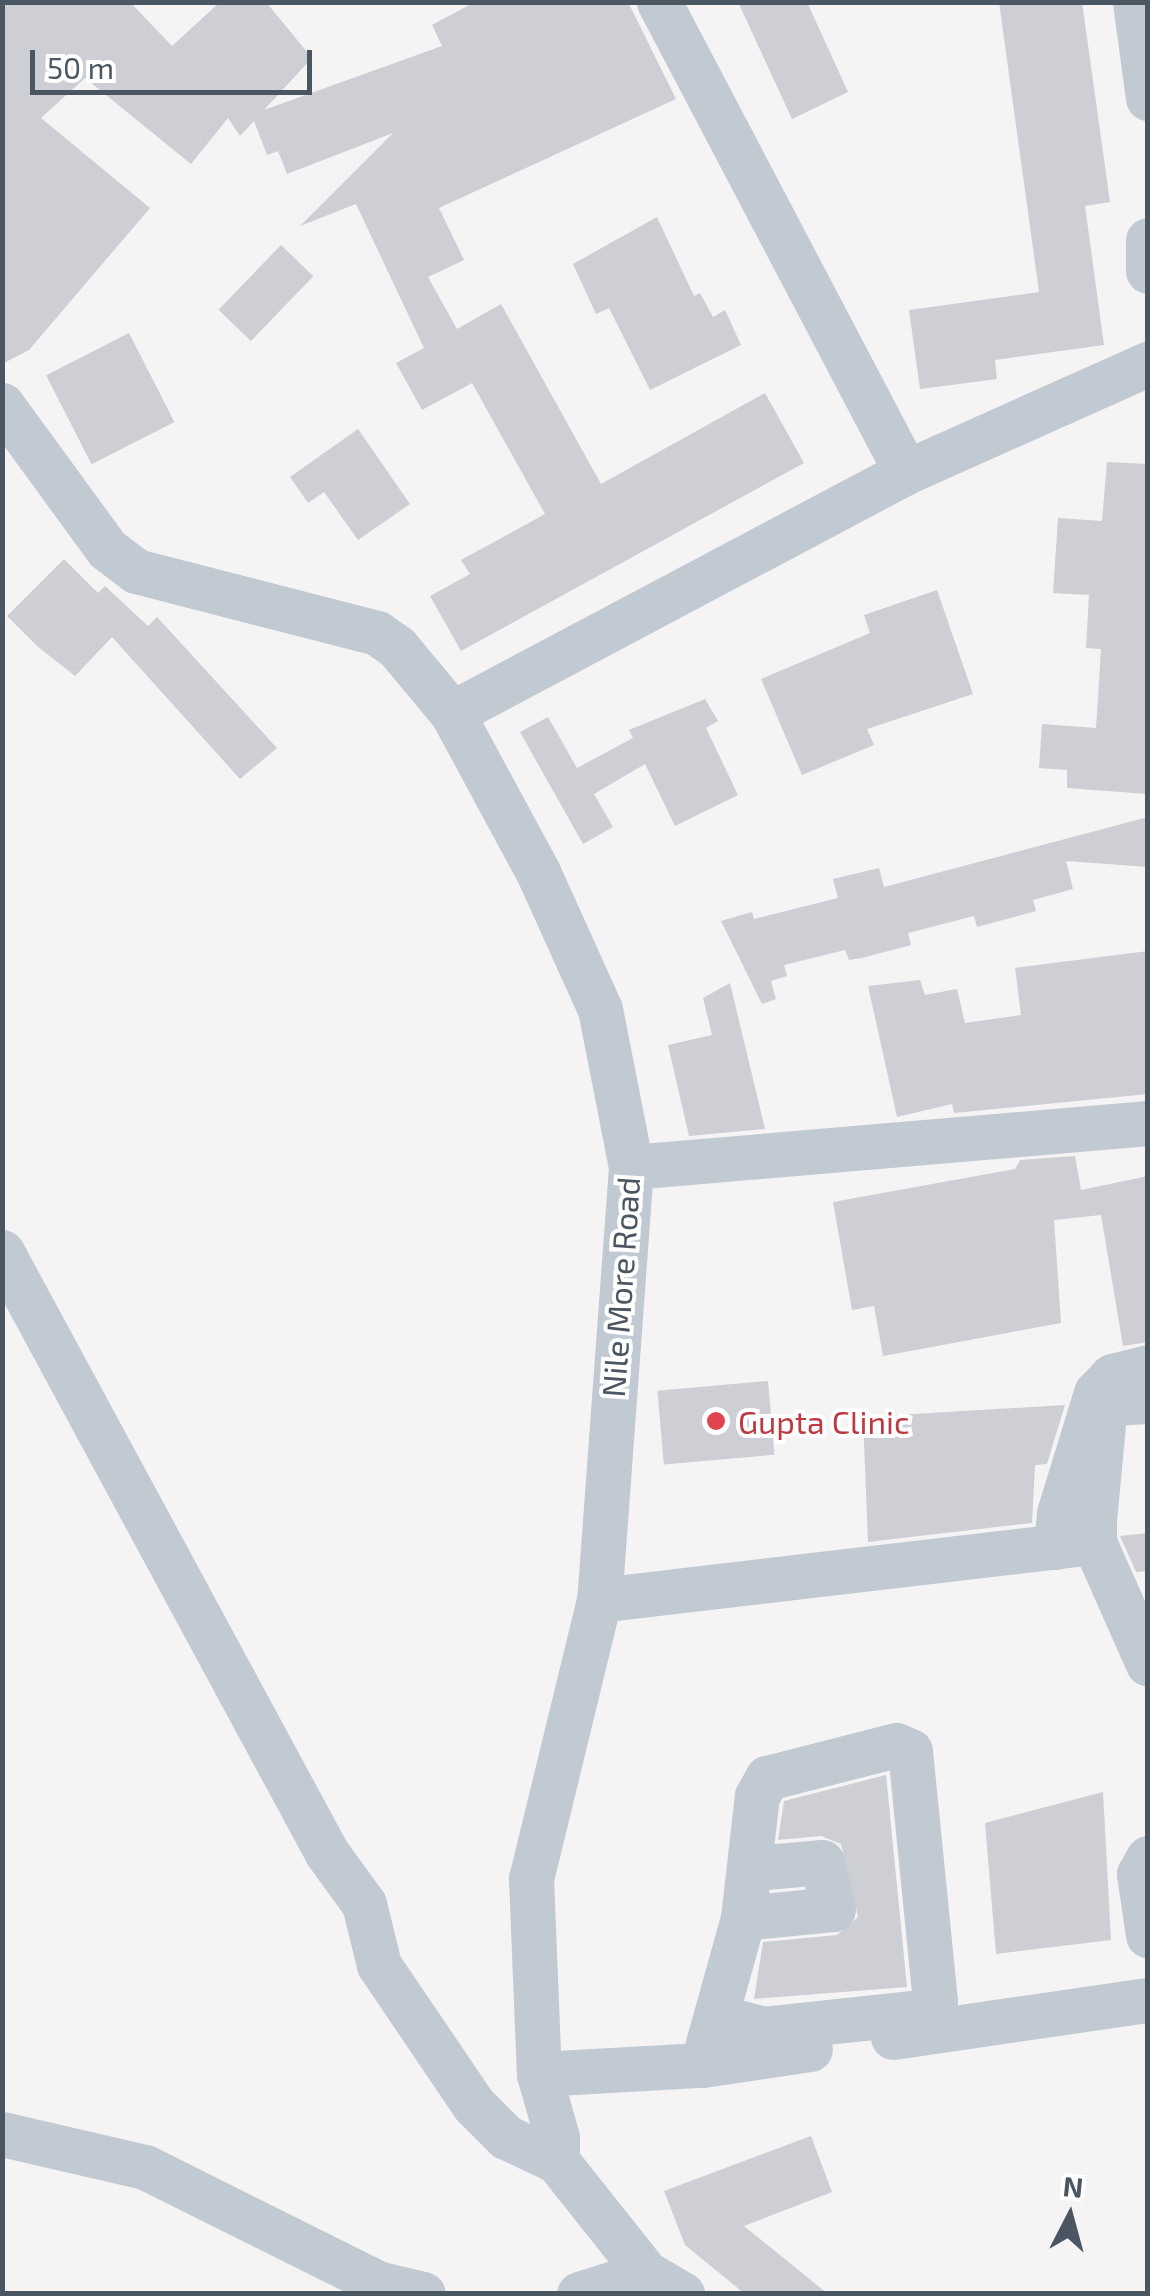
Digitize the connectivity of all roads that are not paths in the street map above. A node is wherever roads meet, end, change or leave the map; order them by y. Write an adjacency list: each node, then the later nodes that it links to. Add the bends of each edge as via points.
1 (659, 2): 8 (street)
2 (1135, 2): 3 (street)
3 (1148, 98)
4 (1148, 240): 5 (street)
5 (1148, 271)
6 (1148, 364): 8 (street)
7 (2, 405): 9 (street, Nile More Road, via 107,549 136,571 377,632 397,646)
8 (906, 472): 9 (street)
9 (452, 714): 11 (street, Nile More Road, via 538,872 600,1009)
10 (1148, 1123): 11 (street)
11 (631, 1167): 16 (street, Nile More Road)
12 (2, 1252): 27 (street, via 327,1853 364,1904 379,1965 474,2104 506,2138)
13 (1148, 1366): 14 (street, via 1112,1376)
14 (1118, 1401): 15 (street)
15 (1075, 1545): 16 (street); 17 (street)
16 (598, 1600): 25 (street, Nile More Road, via 531,1878)
17 (1148, 1664)
18 (1148, 1858): 21 (street, via 1140,1874)
19 (754, 1868): 20 (street); 20 (street, via 822,1862 833,1909); 23 (street, via 757,1796 768,1778 896,1746 910,1751 935,2001 928,2011 764,2028)
20 (743, 1918): 23 (street)
21 (1148, 1935)
22 (1148, 2000): 24 (street)
23 (719, 2017): 24 (street)
24 (702, 2066): 25 (street)
25 (539, 2074): 27 (street, Nile More Road)
26 (2, 2134): 29 (street, via 145,2168 380,2284)
27 (557, 2161): 28 (street)
28 (664, 2283): 30 (street)
29 (423, 2294)
30 (579, 2294)

